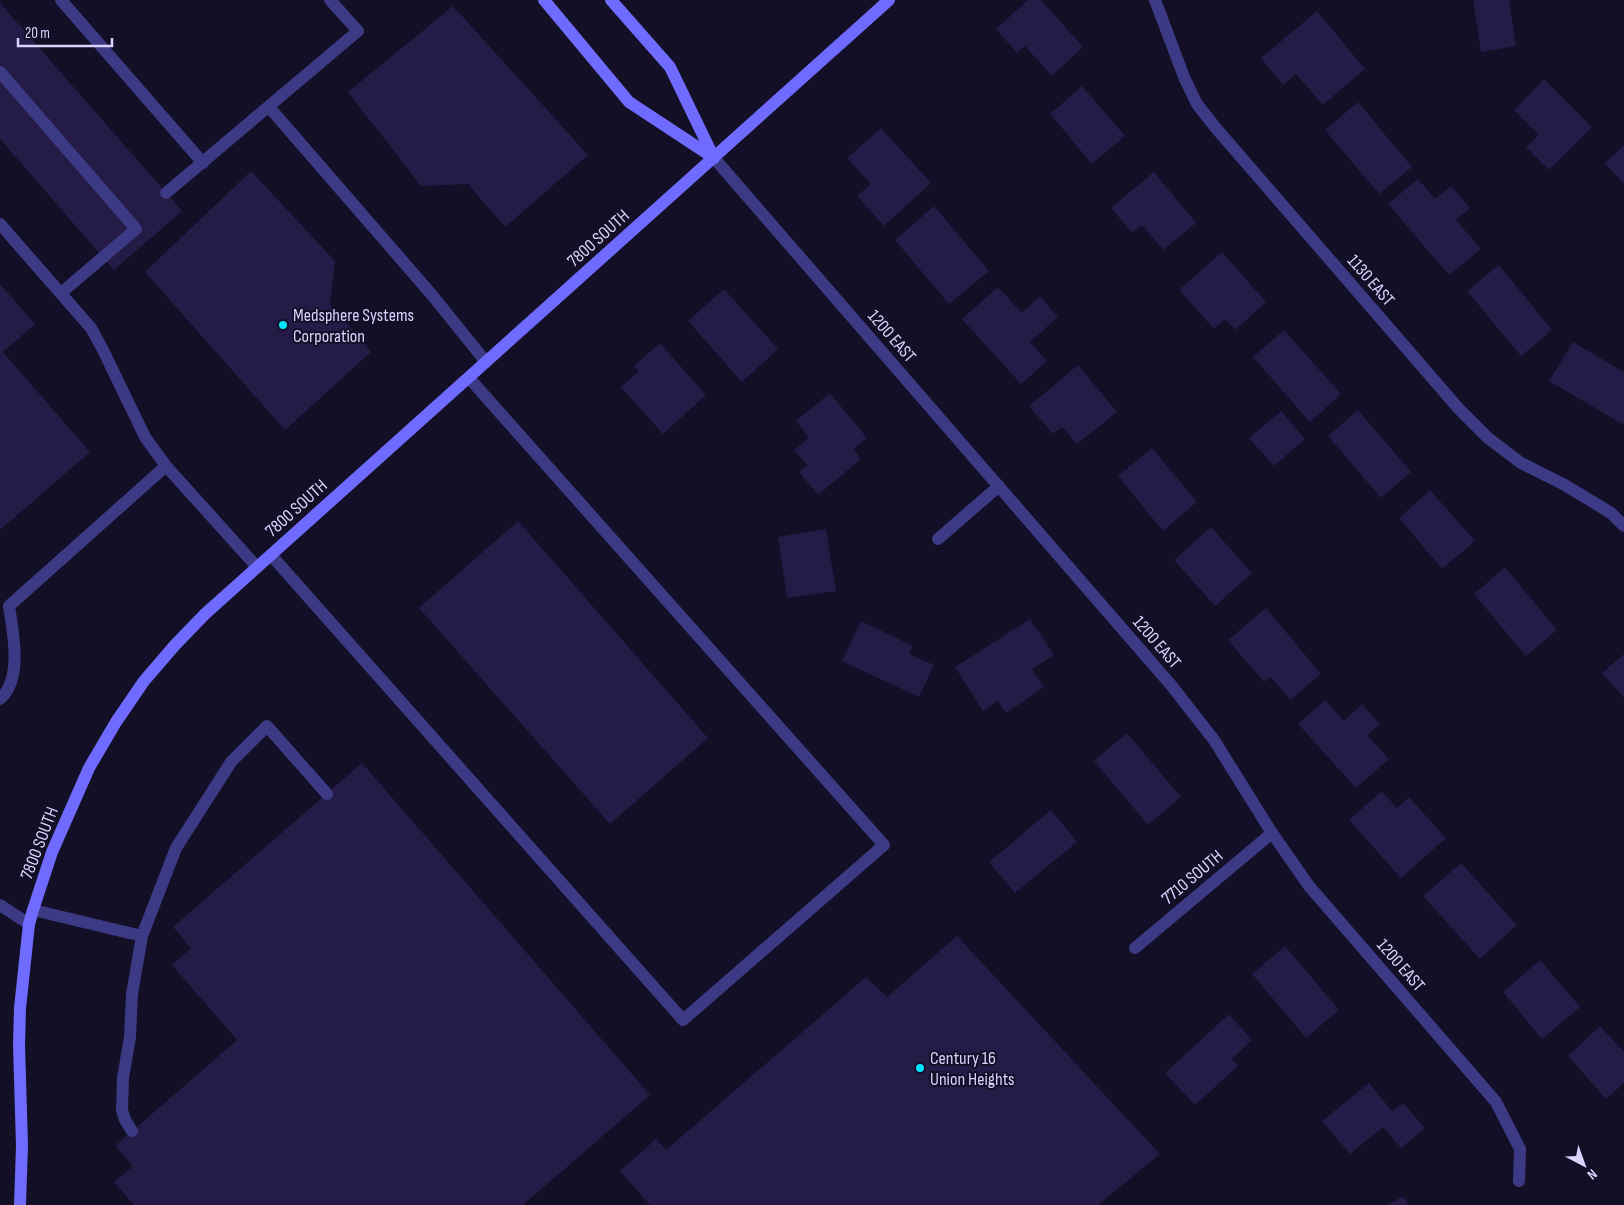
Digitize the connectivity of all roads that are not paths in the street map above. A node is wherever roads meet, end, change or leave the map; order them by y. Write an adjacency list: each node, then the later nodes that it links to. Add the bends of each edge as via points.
1 (61, 0): 10 (street)
2 (330, 0): 8 (street, via 358,31)
3 (544, 0): 9 (main road, via 629,102)
4 (610, 0): 9 (main road, via 670,67)
5 (890, 0): 9 (main road, 7800 SOUTH)
6 (1155, 0): 18 (street, 1130 EAST, via 1197,104 1459,409 1488,438 1521,463 1612,513)
7 (0, 72): 13 (street, via 136,229)
8 (269, 108): 10 (street); 14 (street)
9 (714, 158): 14 (main road, 7800 SOUTH); 17 (street, 1200 EAST)
10 (203, 163): 11 (street)
11 (166, 193)
12 (0, 224): 13 (street)
13 (62, 293): 16 (street, via 91,328 145,436)
14 (486, 362): 15 (main road, 7800 SOUTH)
15 (469, 378): 20 (main road, 7800 SOUTH); 20 (street, via 884,845 684,1020)
16 (166, 466): 21 (street); 22 (street, via 10,606 15,658 12,680)
17 (999, 486): 19 (street); 24 (street, 1200 EAST, via 1171,685 1214,740)
18 (1624, 526)
19 (938, 539)
20 (271, 555): 21 (main road, 7800 SOUTH)
21 (257, 567): 26 (main road, 7800 SOUTH, via 174,645 116,722 71,807)
22 (0, 698)
23 (327, 794): 28 (street, via 267,726 231,762 176,848)
24 (1272, 833): 29 (street, 7710 SOUTH); 31 (street, 1200 EAST, via 1310,886 1496,1102 1520,1150)
25 (0, 905): 27 (street)
26 (32, 910): 27 (main road, 7800 SOUTH); 28 (street)
27 (29, 924): 32 (main road, 7800 SOUTH, via 20,1008)
28 (142, 936): 30 (street, via 123,1078 122,1110)
29 (1135, 948)
30 (132, 1131)
31 (1519, 1181)
32 (20, 1205)

